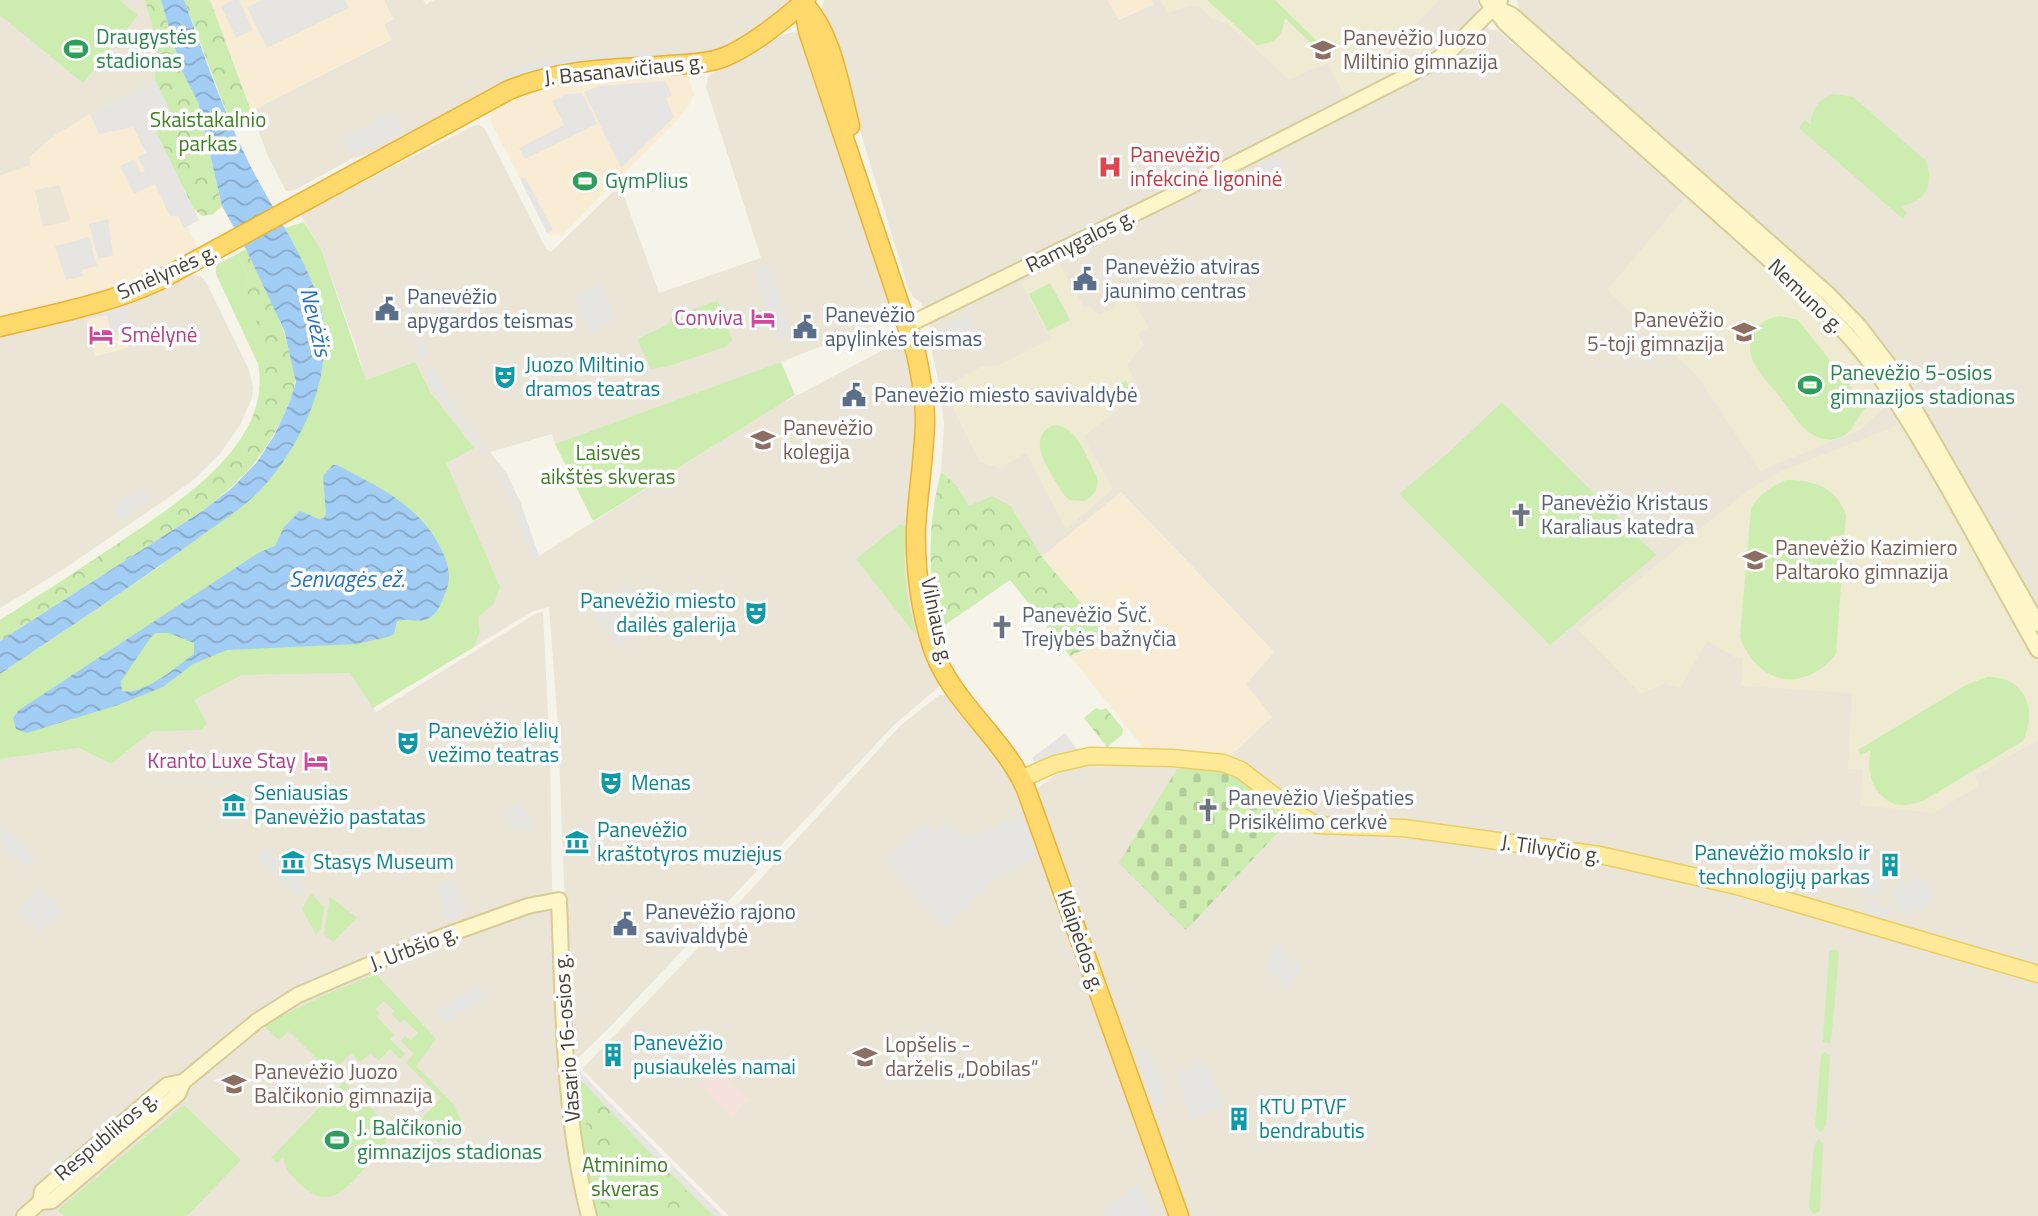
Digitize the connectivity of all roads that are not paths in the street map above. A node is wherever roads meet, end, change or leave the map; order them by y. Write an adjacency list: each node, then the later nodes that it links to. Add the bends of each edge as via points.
1 (803, 1): 3 (highway, J. Basanavičiaus g., via 723,57 535,79); 4 (highway, Vilniaus g., via 808,32)
2 (1494, 3): 4 (main road, Ramygalos g., via 1451,50 1430,64); 6 (main road, Nemuno g., via 1828,294 1858,326 1891,368); 7 (main road, Nemuno g., via 1505,23 1528,45 1802,289 1843,331 1905,416)
3 (288, 212): 5 (highway, Smėlynės g., via 132,292)
4 (911, 323): 8 (highway, Vilniaus g., via 924,395 916,528 918,576 931,644)
5 (0, 327)
6 (2038, 624)
7 (2038, 650)
8 (951, 683): 9 (highway, Klaipėdos g.)
9 (1023, 784): 11 (main road, J. Tilvyčio g., via 1090,756 1223,763 1317,825 1404,828 1600,855 1763,893); 15 (highway, Klaipėdos g.)
10 (559, 900): 12 (main road, J. Urbšio g., via 528,906 388,957); 14 (main road, Vasario 16-osios g., via 569,1089 579,1175)
11 (2038, 974)
12 (274, 1009): 13 (main road, Respublikos g., via 183,1082 167,1085 146,1102 41,1191 40,1202)
13 (24, 1216)
14 (589, 1216)
15 (1180, 1216)

